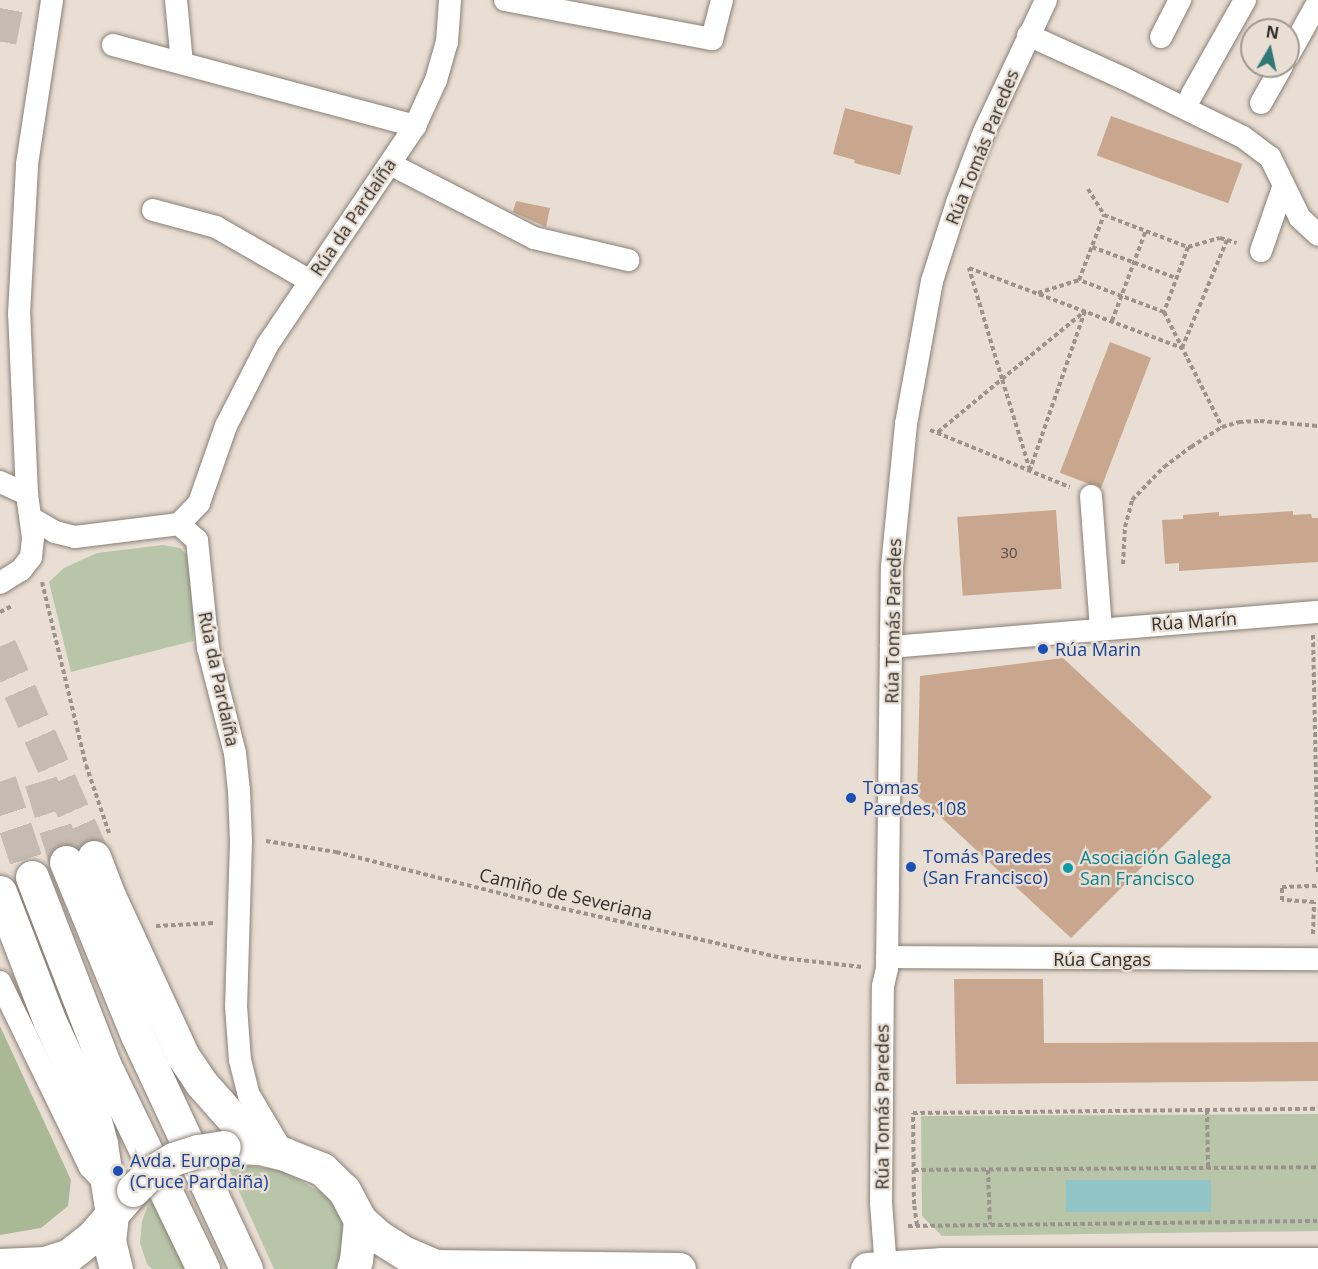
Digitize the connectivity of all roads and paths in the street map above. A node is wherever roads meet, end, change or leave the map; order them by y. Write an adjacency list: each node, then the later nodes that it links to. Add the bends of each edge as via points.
1 (52, 0): 51 (street, via 27,164 19,314)
2 (176, 0): 15 (street)
3 (450, 0): 19 (street, Rúa da Pardaíña, via 444,52)
4 (505, 0): 5 (street, via 712,39)
5 (722, 0)
6 (1046, 0): 11 (street, Rúa Tomás Paredes)
7 (1180, 0): 13 (street)
8 (1245, 0): 17 (street)
9 (1311, 0): 10 (street)
10 (1318, 3): 12 (street)
11 (1028, 35): 21 (street, via 1243,138 1270,157); 31 (street, Rúa Tomás Paredes, via 984,132)
12 (1300, 35)
13 (1161, 37)
14 (113, 45): 15 (street)
15 (182, 63): 19 (street)
16 (1275, 78): 18 (street)
17 (1191, 96)
18 (1261, 104)
19 (415, 126): 20 (street, Rúa da Pardaíña)
20 (390, 164): 32 (street, via 534,238); 36 (street, Rúa da Pardaíña)
21 (1283, 188): 26 (street, via 1300,218); 30 (street)
22 (1088, 189): 24 (path)
23 (153, 210): 36 (street, via 216,227)
24 (1104, 215): 25 (path); 28 (path)
25 (1146, 230): 29 (path); 33 (path)
26 (1318, 234)
27 (1227, 240): 29 (path, via 1220,238); 30 (path); 43 (path)
28 (1092, 246): 33 (path); 37 (path)
29 (1188, 247): 35 (path)
30 (1261, 250)
31 (939, 257): 34 (path); 45 (street, Rúa Tomás Paredes)
32 (628, 260)
33 (1134, 262): 35 (path); 39 (path)
34 (969, 268): 38 (path); 44 (path)
35 (1176, 278): 41 (path)
36 (310, 280): 54 (street, Rúa da Pardaíña, via 268,344 226,426 199,503)
37 (1079, 280): 38 (path); 39 (path)
38 (1037, 293): 40 (path)
39 (1122, 296): 41 (path); 42 (path)
40 (1085, 311): 42 (path); 44 (path); 49 (path)
41 (1164, 312): 43 (path)
42 (1112, 321): 43 (path)
43 (1182, 348): 47 (path)
44 (1002, 379): 48 (path); 49 (path)
45 (906, 424): 48 (path); 61 (street, Rúa Tomás Paredes, via 893,556)
46 (1318, 426): 47 (path, via 1260,421)
47 (1222, 427): 55 (path, via 1164,467 1132,500 1125,527)
48 (938, 432): 49 (path)
49 (1030, 470): 52 (path)
50 (0, 482): 51 (street)
51 (27, 494): 53 (street)
52 (1091, 496): 59 (street)
53 (31, 518): 54 (street, via 55,532 75,537); 57 (street, via 31,557 21,570)
54 (179, 524): 63 (street, Rúa da Pardaíña, via 197,540 208,648 235,753)
55 (1123, 572)
56 (41, 579): 64 (path, via 86,765)
57 (0, 583)
58 (1318, 612): 59 (street, Rúa Marín)
59 (1101, 628): 61 (street, Rúa Marín)
60 (1313, 634): 62 (path)
61 (891, 647): 72 (street, Rúa Tomás Paredes)
62 (1316, 695): 65 (path)
63 (241, 841): 72 (path, Camiño de Severiana, via 274,841 336,852 782,958 849,966); 76 (street, Rúa da Pardaíña, via 237,1006 240,1060)
64 (91, 854): 76 (main road, via 183,1056 201,1083); 90 (main road, via 137,1035)
65 (1318, 873)
66 (32, 877): 89 (main road, via 104,1064)
67 (1318, 886): 71 (path, via 1282,888 1282,900 1314,902)
68 (0, 892): 81 (main road, via 50,1022 94,1117)
69 (222, 922): 70 (path)
70 (153, 926)
71 (1315, 949): 72 (street, Rúa Cangas)
72 (887, 963): 87 (street, Rúa Tomás Paredes, via 882,986)
73 (0, 981): 81 (street, via 90,1167)
74 (1318, 1109): 75 (path)
75 (1207, 1110): 78 (path); 79 (path, via 913,1113)
76 (271, 1151): 81 (main road, bridge, via 224,1147 198,1151 172,1159); 82 (main road, via 322,1169 344,1190)
77 (1318, 1167): 78 (path)
78 (1208, 1168): 80 (path)
79 (914, 1170): 80 (path); 84 (path, via 917,1225)
80 (988, 1170): 84 (path)
81 (118, 1196): 86 (main road, via 93,1236 69,1255 45,1263); 88 (main road, via 110,1241)
82 (360, 1221): 91 (main road); 92 (main road, via 387,1242 435,1266)
83 (1318, 1221): 84 (path)
84 (990, 1224)
85 (1318, 1264): 87 (main road, via 942,1264)
86 (0, 1265)
87 (880, 1268)
88 (116, 1269)
89 (203, 1269)
90 (246, 1269)
91 (353, 1269)
92 (680, 1269)

